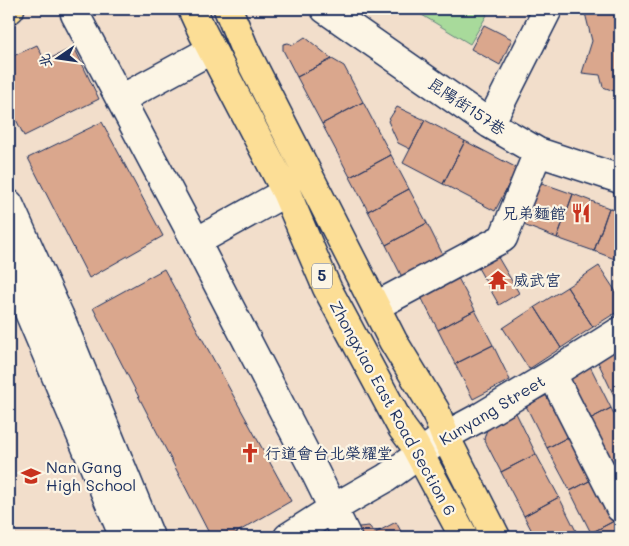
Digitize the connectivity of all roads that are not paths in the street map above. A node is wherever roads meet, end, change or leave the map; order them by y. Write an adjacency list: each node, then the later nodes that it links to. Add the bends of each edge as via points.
1 (192, 9): 6 (main road, Zhongxiao East Road Section 6 / 5)
2 (228, 9): 15 (main road, Zhongxiao East Road Section 6 / 5, via 245,50)
3 (326, 9): 8 (street, 昆陽街157巷)
4 (547, 10): 8 (street)
5 (75, 14): 7 (street)
6 (211, 50): 7 (street); 11 (main road, Zhongxiao East Road Section 6 / 5)
7 (121, 99): 13 (street)
8 (490, 124): 9 (street, 昆陽街157巷)
9 (538, 152): 10 (street, 昆陽街157巷); 15 (street, via 503,238)
10 (620, 179)
11 (286, 192): 13 (street); 19 (main road, Zhongxiao East Road Section 6 / 5, via 328,288)
12 (9, 204): 23 (street, via 59,315)
13 (196, 242): 21 (street)
14 (9, 265): 22 (street)
15 (376, 306): 18 (main road, Zhongxiao East Road Section 6 / 5, via 435,410)
16 (620, 331): 17 (street, Kunyang Street)
17 (552, 374): 18 (street, Kunyang Street); 20 (street)
18 (445, 436): 19 (street, Kunyang Street); 27 (main road, Zhongxiao East Road Section 6 / 5)
19 (419, 456): 21 (street, Kunyang Street); 26 (main road, Zhongxiao East Road Section 6 / 5)
20 (620, 508)
21 (332, 509): 24 (street, Kunyang Street); 25 (street)
22 (124, 537)
23 (150, 537)
24 (288, 537)
25 (347, 537)
26 (464, 537)
27 (496, 537)

